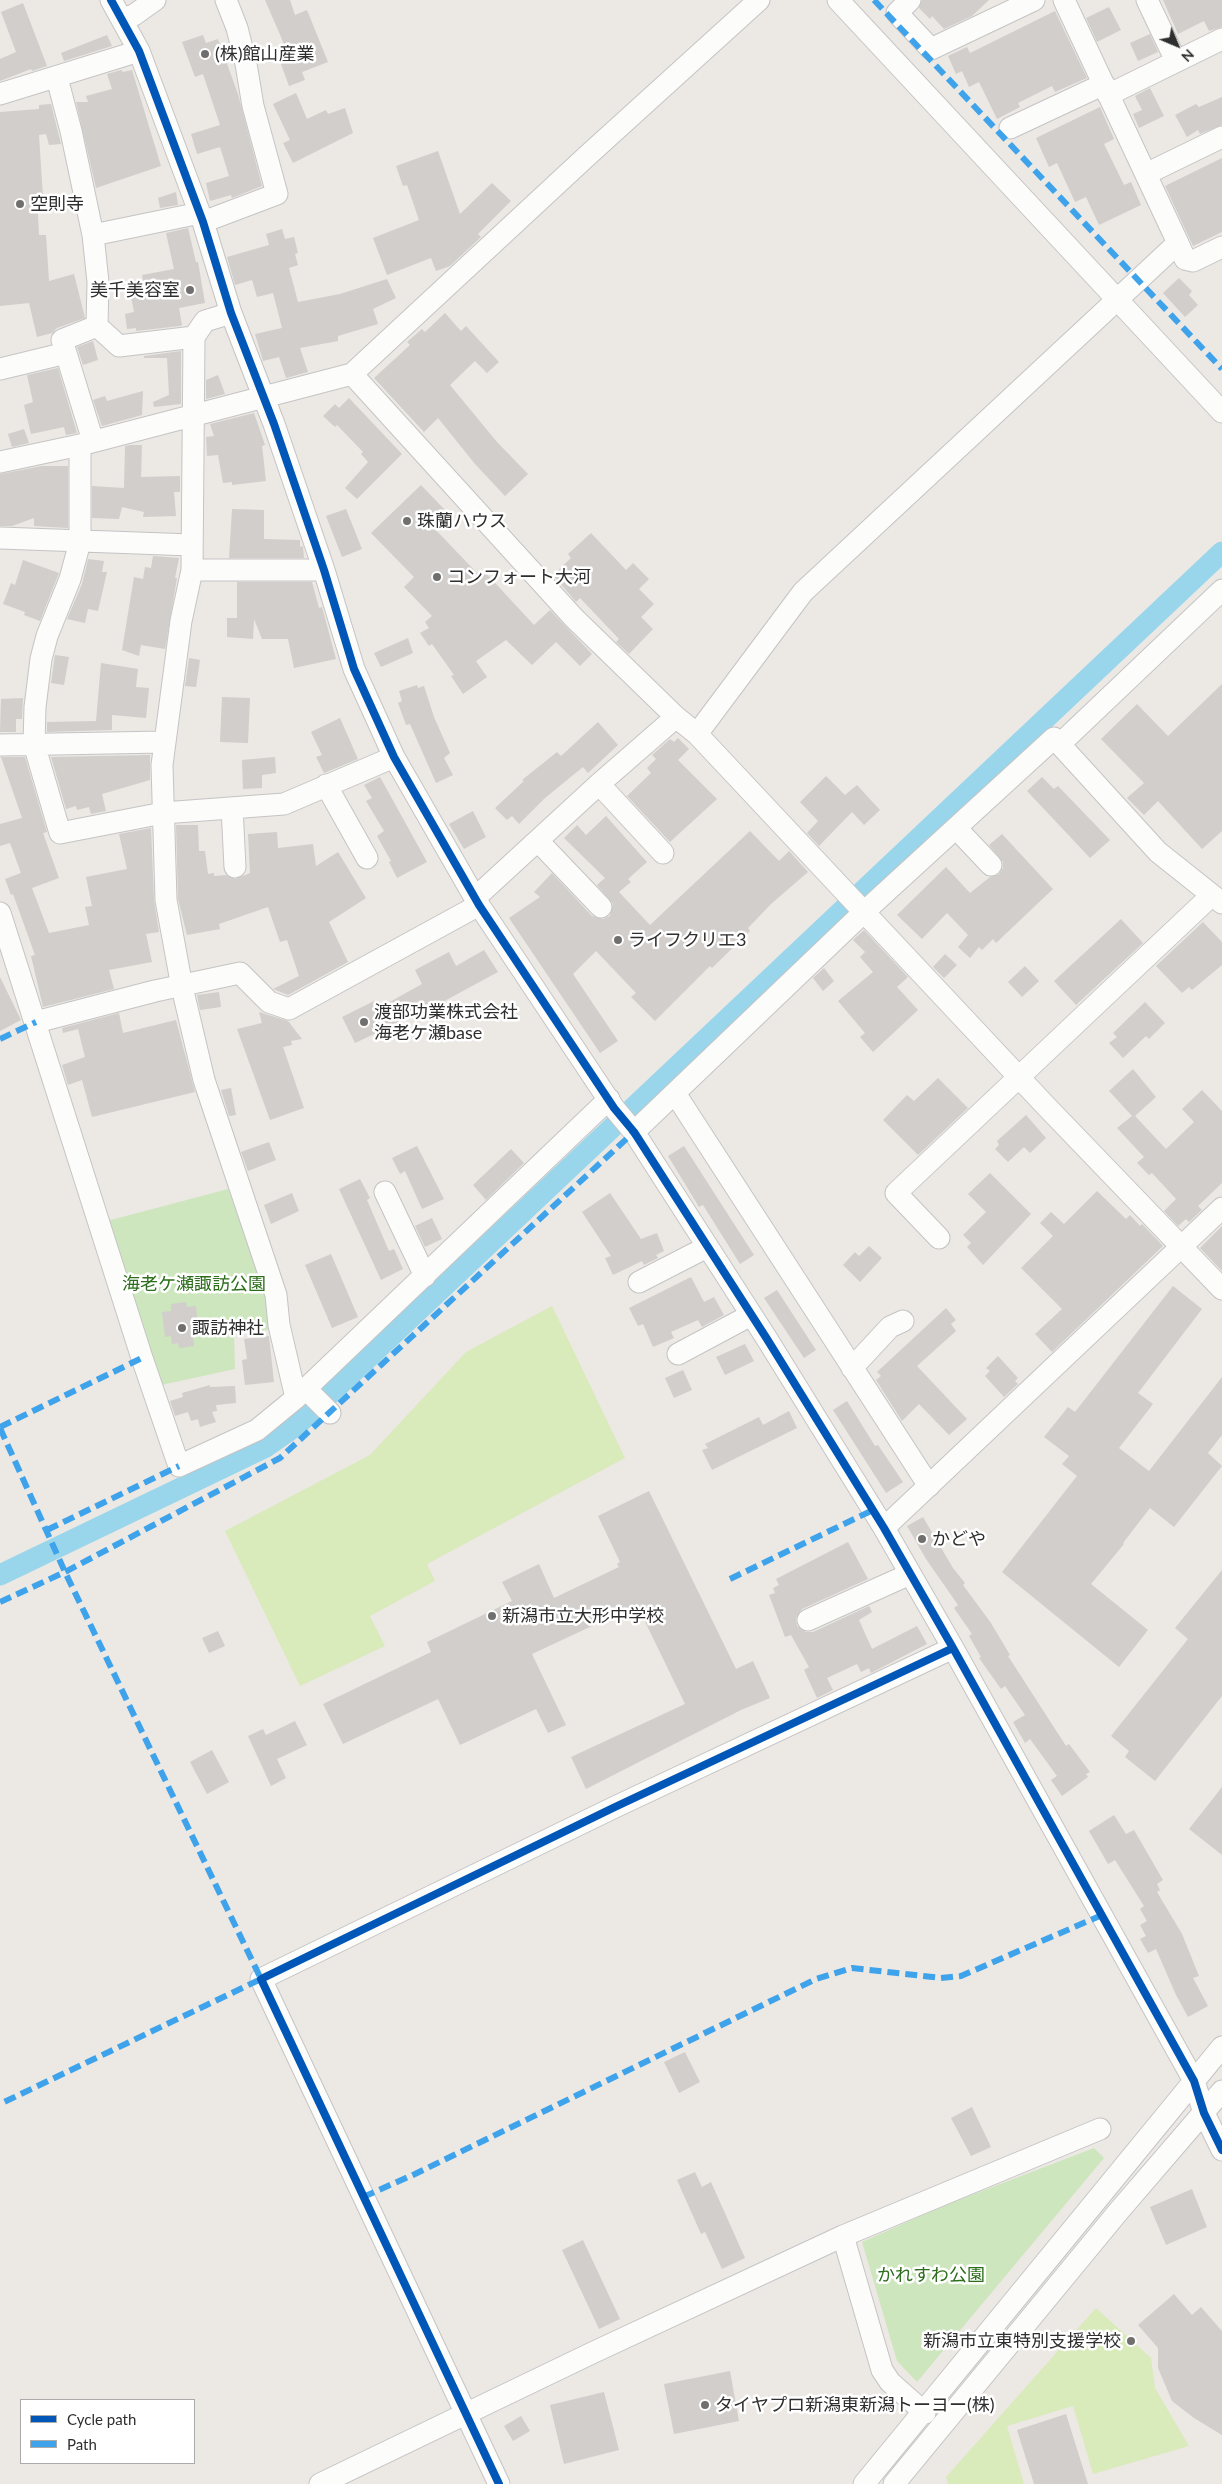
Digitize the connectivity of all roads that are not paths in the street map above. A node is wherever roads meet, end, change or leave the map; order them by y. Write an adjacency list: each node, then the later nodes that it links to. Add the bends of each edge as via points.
1 (111, 0): 10 (street)
2 (155, 0): 10 (street, via 134,15)
3 (226, 0): 20 (street, via 242,46 253,106 277,194)
4 (759, 0): 30 (street)
5 (838, 0): 24 (street)
6 (910, 0): 7 (street, via 897,13 931,49)
7 (1034, 0)
8 (1064, 0): 15 (street)
9 (1147, 0): 13 (street)
10 (122, 19): 12 (street)
11 (1222, 38): 13 (street)
12 (139, 51): 14 (street); 20 (street)
13 (1176, 61): 15 (street)
14 (57, 78): 16 (street); 21 (street)
15 (1106, 89): 17 (street); 19 (street)
16 (0, 94)
17 (1010, 128)
18 (1222, 137): 19 (street)
19 (1146, 174): 22 (street)
20 (201, 218): 21 (street); 25 (street)
21 (93, 235): 26 (street, via 98,282)
22 (1178, 243): 23 (street, via 1185,259 1193,261); 24 (street)
23 (1222, 247)
24 (1118, 299): 32 (street); 43 (street, via 803,592)
25 (230, 313): 27 (street, via 205,321); 31 (street)
26 (97, 326): 27 (street, via 119,346); 28 (street, via 62,340)
27 (194, 337): 33 (street)
28 (66, 353): 29 (street); 34 (street)
29 (0, 369)
30 (352, 374): 31 (street); 42 (street, via 574,618)
31 (262, 399): 33 (street); 40 (street, via 274,424)
32 (1221, 409)
33 (195, 415): 34 (street); 38 (street)
34 (87, 443): 35 (street); 37 (street)
35 (0, 462)
36 (0, 538): 37 (street)
37 (80, 542): 38 (street); 46 (street, via 41,659)
38 (192, 545): 39 (street)
39 (192, 570): 40 (street); 45 (street, via 181,621)
40 (324, 570): 48 (street, via 354,669)
41 (1222, 590): 44 (street)
42 (676, 717): 43 (street); 49 (street)
43 (697, 734): 62 (street)
44 (1057, 741): 53 (street); 59 (street, via 1158,852)
45 (164, 742): 46 (street); 52 (street)
46 (34, 744): 47 (street); 52 (street, via 60,833)
47 (0, 745)
48 (394, 757): 50 (street); 60 (street)
49 (599, 784): 54 (street); 55 (street)
50 (326, 785): 51 (street, via 284,804); 56 (street)
51 (232, 808): 52 (street); 58 (street)
52 (163, 813): 64 (street, via 166,900)
53 (956, 828): 57 (street); 62 (street)
54 (538, 841): 60 (street); 61 (street)
55 (663, 853)
56 (367, 858)
57 (991, 865)
58 (235, 867)
59 (1217, 899): 66 (street)
60 (477, 901): 64 (street, via 289,1009 269,1002 240,973); 68 (street)
61 (601, 908)
62 (864, 912): 66 (street); 69 (street)
63 (0, 913): 65 (street)
64 (182, 987): 65 (street); 82 (street, via 204,1080 276,1295 279,1325)
65 (36, 1022): 82 (street, via 179,1466 257,1430)
66 (1020, 1078): 72 (street, via 896,1193); 73 (street)
67 (680, 1101): 81 (street)
68 (611, 1104): 69 (street); 75 (street)
69 (631, 1129): 74 (street)
70 (385, 1192): 75 (street)
71 (1222, 1208): 73 (street)
72 (939, 1238)
73 (1181, 1246): 77 (street); 84 (street)
74 (707, 1247): 76 (street); 78 (street)
75 (425, 1276): 82 (street)
76 (639, 1282)
77 (1222, 1288)
78 (751, 1315): 80 (street); 85 (street)
79 (903, 1321): 81 (street, via 890,1327)
80 (678, 1354)
81 (852, 1368): 84 (street)
82 (301, 1393): 83 (street)
83 (330, 1413)
84 (929, 1486): 85 (street)
85 (884, 1528): 86 (street)
86 (910, 1574): 87 (street); 88 (street)
87 (808, 1620)
88 (953, 1648): 90 (street); 97 (street, via 261,1979)
89 (1222, 2047): 90 (street)
90 (1194, 2081): 92 (street); 96 (street)
91 (1222, 2091): 92 (street)
92 (1204, 2113): 94 (street); 98 (street, via 1118,2212)
93 (1100, 2129): 95 (street)
94 (1222, 2150)
95 (843, 2236): 96 (street, via 882,2370 890,2382); 97 (street)
96 (925, 2413): 101 (street)
97 (467, 2414): 99 (street); 100 (street)
98 (902, 2480)
99 (320, 2484)
100 (500, 2484)
101 (864, 2484)

